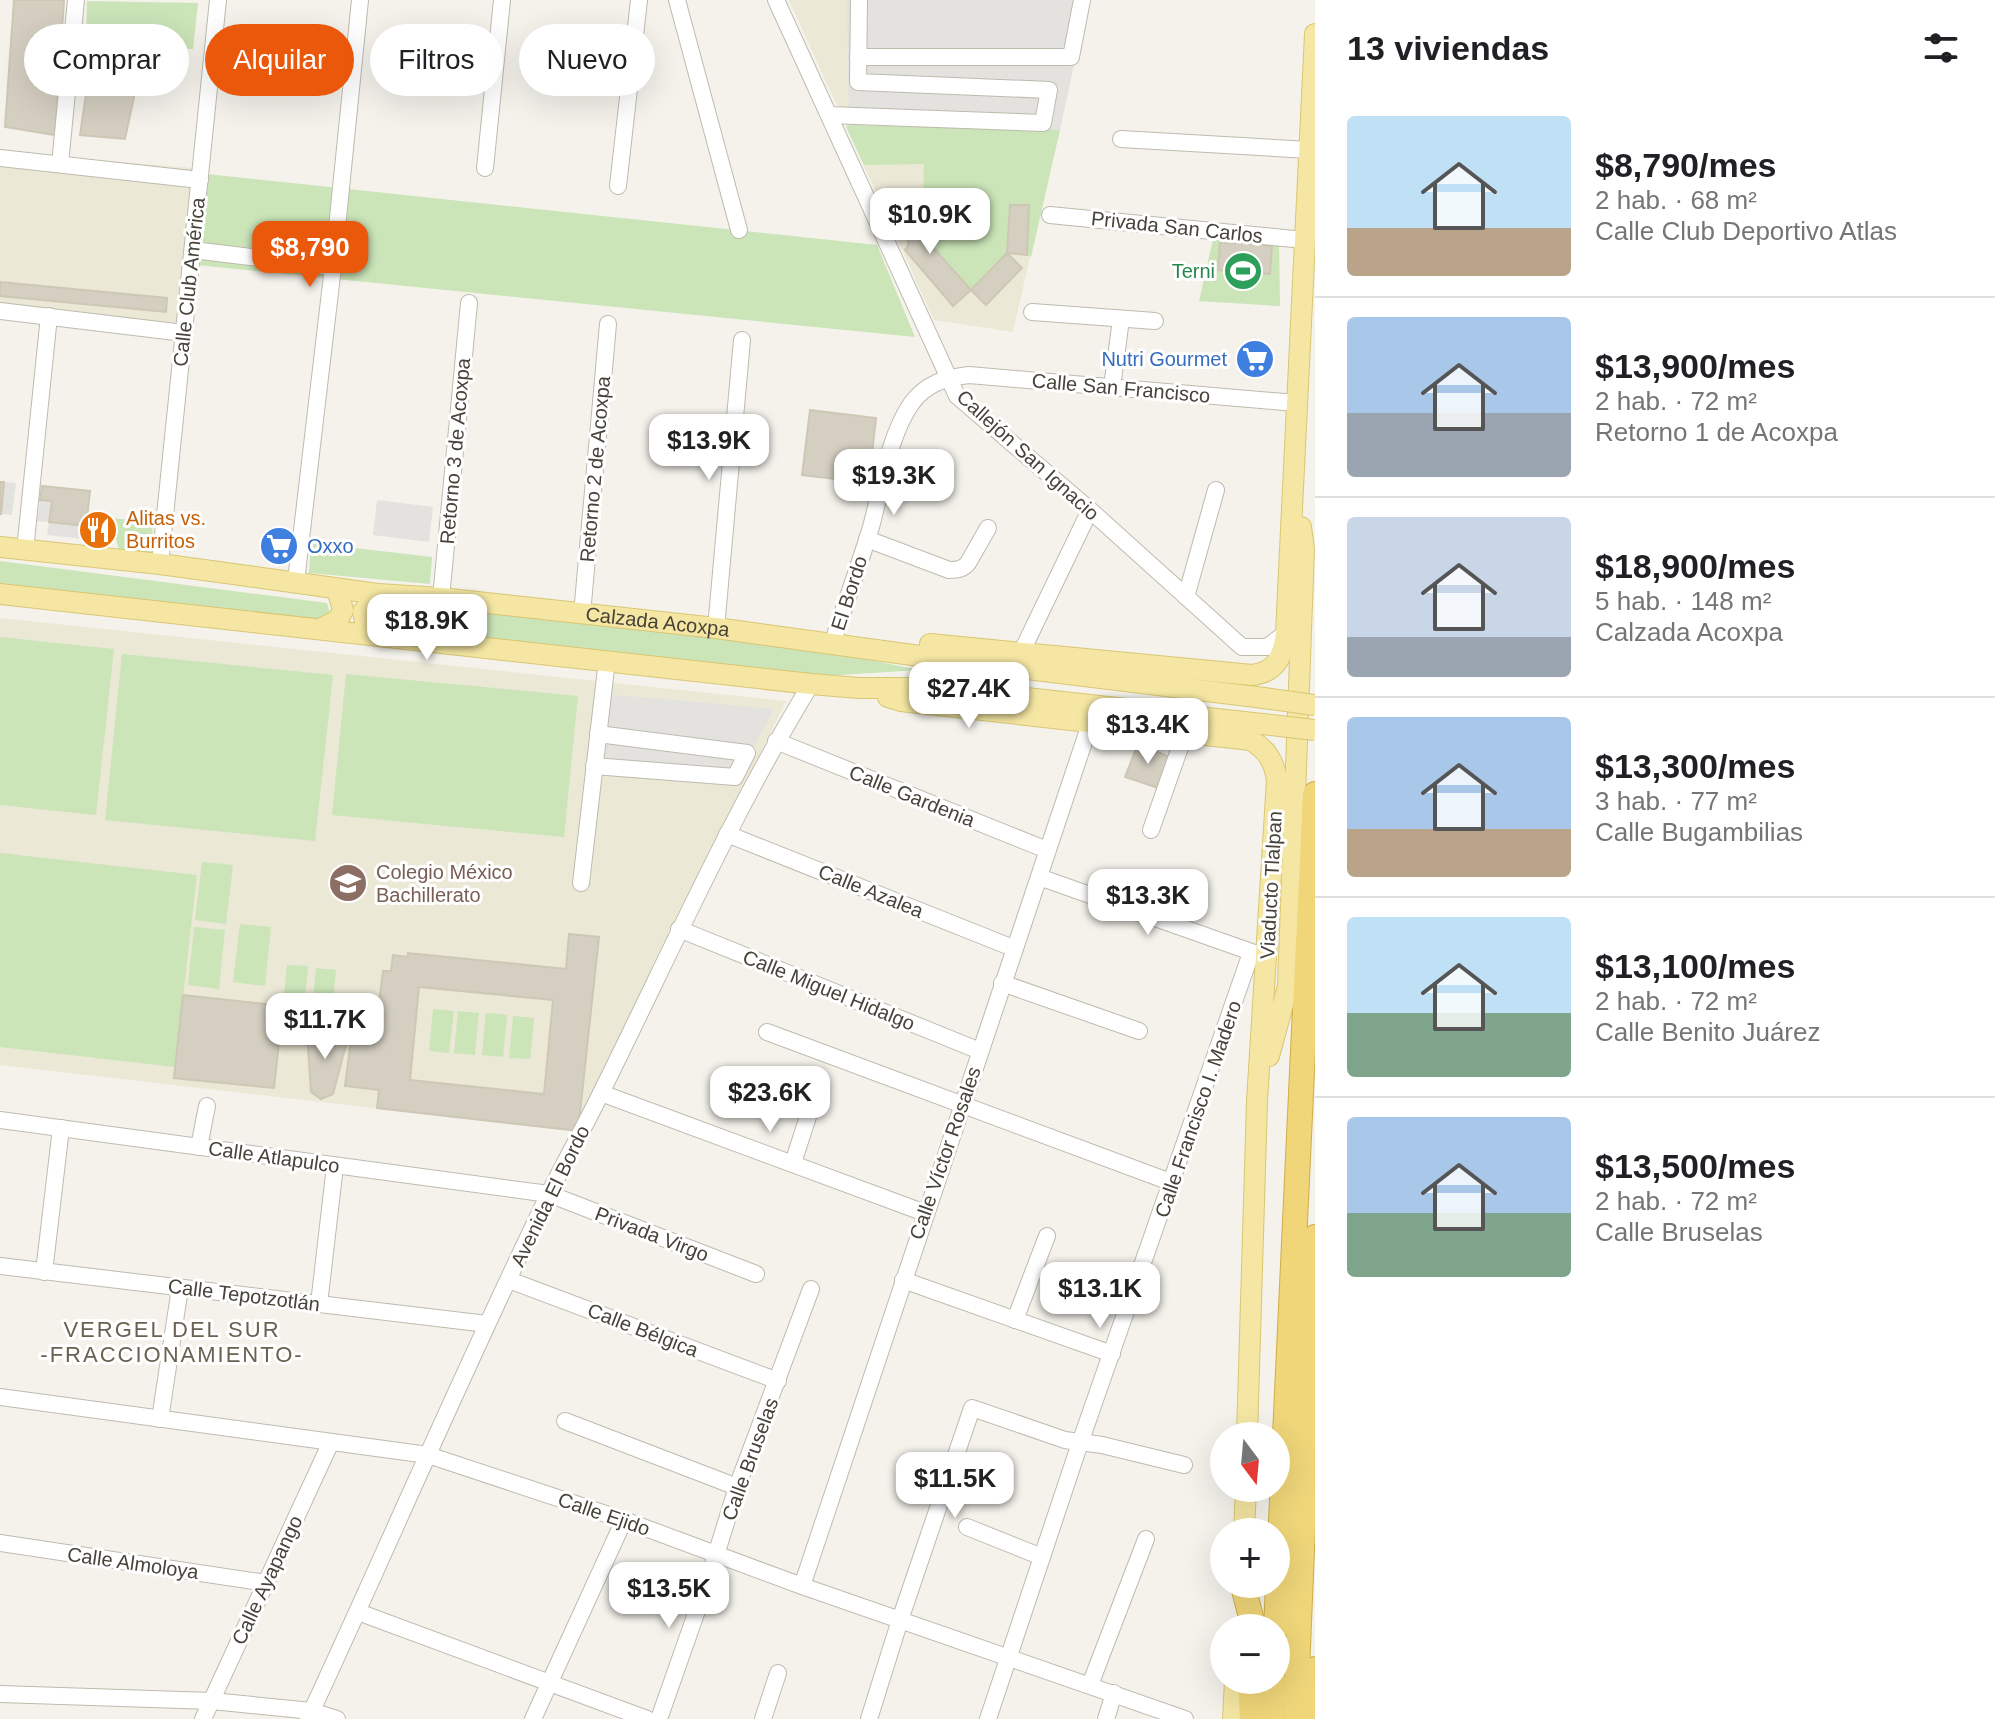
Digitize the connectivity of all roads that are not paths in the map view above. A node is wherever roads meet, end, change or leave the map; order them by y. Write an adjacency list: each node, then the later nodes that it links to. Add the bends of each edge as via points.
1 (76, 0): 16 (street)
2 (218, 0): 18 (street, Calle Club América)
3 (360, 0): 24 (street)
4 (502, 0): 17 (street)
5 (639, 0): 19 (street)
6 (677, 0): 21 (street)
7 (776, 0): 12 (street, Callejón San Ignacio)
8 (859, 0): 11 (street)
9 (1082, 0): 11 (street, via 1071,57)
10 (1315, 34): 14 (main road)
11 (858, 57): 12 (street, via 858,82 1049,90 1043,123)
12 (829, 115): 34 (street, Callejón San Ignacio)
13 (1121, 139): 14 (street)
14 (1309, 150): 22 (main road)
15 (0, 158): 16 (street)
16 (60, 164): 18 (street)
17 (485, 168)
18 (200, 180): 23 (street, Calle Club América)
19 (618, 186)
20 (1050, 215): 22 (street, Privada San Carlos)
21 (739, 230)
22 (1304, 240): 36 (main road)
23 (193, 250): 24 (street); 32 (street, Calle Club América)
24 (333, 267): 45 (street)
25 (469, 303): 50 (street, Retorno 3 de Acoxpa)
26 (0, 311): 28 (street)
27 (1032, 312): 29 (street)
28 (49, 316): 32 (street); 43 (street)
29 (1121, 319): 30 (street); 35 (street)
30 (1155, 321)
31 (608, 324): 51 (street, Retorno 2 de Acoxpa)
32 (184, 333): 44 (street, Calle Club América)
33 (742, 340): 53 (street)
34 (947, 378): 35 (street, Calle San Francisco, via 969,375); 39 (street, Callejón San Ignacio, via 968,407); 41 (street, El Bordo, via 932,383 912,403 897,432)
35 (1112, 387): 36 (street, Calle San Francisco)
36 (1296, 403): 38 (main road)
37 (1216, 490): 49 (street)
38 (1293, 500): 54 (main road); 85 (main road, via 1304,549 1288,986)
39 (1090, 510): 49 (street, Callejón San Ignacio); 58 (street)
40 (988, 528): 41 (street, via 968,563 957,570)
41 (867, 539): 56 (street, El Bordo)
42 (0, 547): 43 (main road, Calzada Acoxpa)
43 (25, 550): 44 (main road, Calzada Acoxpa)
44 (160, 564): 45 (main road, Calzada Acoxpa)
45 (296, 581): 46 (main road, Calzada Acoxpa)
46 (337, 589): 48 (main road, Calzada Acoxpa); 52 (main road, via 343,610 338,620)
47 (0, 594): 52 (main road)
48 (378, 594): 50 (main road, Calzada Acoxpa); 55 (main road, via 363,612)
49 (1186, 597): 57 (street, Callejón San Ignacio)
50 (441, 598): 51 (main road, Calzada Acoxpa)
51 (582, 614): 53 (main road, Calzada Acoxpa)
52 (322, 628): 55 (main road)
53 (716, 628): 56 (main road, Calzada Acoxpa)
54 (1286, 633): 57 (street, via 1267,647); 60 (main road, via 1282,656 1272,668 1252,675)
55 (374, 634): 59 (main road)
56 (832, 644): 58 (main road, via 893,640); 63 (main road, Calzada Acoxpa, bridge)
57 (1242, 647): 60 (street, via 1236,665)
58 (1021, 653): 60 (main road)
59 (607, 660): 61 (main road); 67 (street)
60 (1220, 672)
61 (811, 684): 62 (main road); 68 (street, Avenida El Bordo)
62 (859, 688): 64 (main road, Viaducto Tlalpan, via 901,701); 65 (main road, bridge, via 935,688)
63 (1315, 705)
64 (1091, 721): 66 (main road, Viaducto Tlalpan); 73 (street, Calle Víctor Rosales)
65 (1315, 730)
66 (1185, 733): 71 (street); 78 (main road, Viaducto Tlalpan, via 1251,740 1273,764 1277,780)
67 (598, 734): 69 (street); 69 (street, via 747,753 735,777)
68 (776, 741): 72 (street, Avenida El Bordo); 73 (street, Calle Gardenia)
69 (594, 766): 75 (street)
70 (1315, 794): 128 (highway, Viaducto Tlalpan)
71 (1151, 830)
72 (727, 834): 76 (street, Avenida El Bordo); 77 (street, Calle Azalea)
73 (1047, 850): 74 (street, Calle Víctor Rosales)
74 (1039, 877): 77 (street, Calle Víctor Rosales); 78 (street)
75 (581, 883)
76 (679, 929): 82 (street, Calle Miguel Hidalgo); 83 (street, Avenida El Bordo)
77 (1013, 948): 79 (street, Calle Víctor Rosales)
78 (1259, 954): 85 (main road, Viaducto Tlalpan); 93 (street, Calle Francisco I. Madero)
79 (1002, 983): 80 (street); 82 (street, Calle Víctor Rosales)
80 (1139, 1031)
81 (767, 1032): 86 (street)
82 (980, 1051): 86 (street, Calle Víctor Rosales)
83 (601, 1093): 91 (street); 94 (street, Avenida El Bordo)
84 (814, 1098): 91 (street)
85 (1257, 1101): 113 (main road, Viaducto Tlalpan)
86 (962, 1104): 93 (street); 95 (street, Calle Víctor Rosales)
87 (207, 1106): 90 (street)
88 (0, 1120): 89 (street, Calle Atlapulco)
89 (61, 1128): 90 (street, Calle Atlapulco); 99 (street)
90 (199, 1147): 92 (street, Calle Atlapulco)
91 (793, 1163): 95 (street)
92 (335, 1166): 94 (street, Calle Atlapulco); 105 (street)
93 (1173, 1183): 108 (street, Calle Francisco I. Madero)
94 (549, 1194): 100 (street, Privada Virgo); 101 (street, Avenida El Bordo)
95 (925, 1213): 102 (street, Calle Víctor Rosales)
96 (1047, 1236): 106 (street)
97 (1315, 1237): 155 (highway)
98 (0, 1266): 99 (street, Calle Tepotzotlán)
99 (44, 1272): 103 (street, Calle Tepotzotlán)
100 (756, 1274)
101 (509, 1280): 107 (street, Avenida El Bordo); 109 (street, Calle Bélgica)
102 (903, 1280): 106 (street); 126 (street, Calle Víctor Rosales)
103 (180, 1288): 105 (street, Calle Tepotzotlán); 111 (street)
104 (811, 1289): 109 (street, Calle Bruselas)
105 (319, 1304): 107 (street, Calle Tepotzotlán)
106 (1015, 1320): 108 (street)
107 (487, 1324): 116 (street, Avenida El Bordo)
108 (1112, 1354): 115 (street, Calle Francisco I. Madero)
109 (778, 1381): 118 (street, Calle Bruselas)
110 (0, 1397): 111 (street, Calle Ejido)
111 (160, 1419): 114 (street, Calle Ejido)
112 (565, 1421): 118 (street)
113 (1247, 1422)
114 (331, 1442): 116 (street, Calle Ejido); 125 (street, Calle Ayapango)
115 (1080, 1443): 117 (street); 124 (street, Calle Francisco I. Madero); 129 (street, via 972,1408)
116 (428, 1455): 119 (street, Calle Ejido); 127 (street, Avenida El Bordo)
117 (1184, 1465)
118 (737, 1487): 123 (street, Calle Bruselas)
119 (624, 1520): 123 (street, Calle Ejido); 133 (street)
120 (967, 1527): 124 (street)
121 (1146, 1539): 134 (street)
122 (0, 1543): 125 (street, Calle Almoloya)
123 (717, 1554): 126 (street, Calle Ejido); 146 (street, Calle Bruselas)
124 (1042, 1557): 130 (street, Calle Francisco I. Madero)
125 (266, 1583): 140 (street, Calle Ayapango)
126 (802, 1586): 129 (street, Calle Ejido)
127 (358, 1612): 133 (street); 141 (street, Avenida El Bordo)
128 (1277, 1614)
129 (900, 1620): 130 (street, Calle Ejido); 148 (street)
130 (1010, 1657): 134 (street, Calle Ejido); 149 (street, Calle Francisco I. Madero)
131 (1315, 1669): 156 (highway)
132 (778, 1673): 147 (street)
133 (550, 1684): 144 (street); 145 (street)
134 (1090, 1685): 135 (street, Calle Ejido)
135 (1114, 1693): 150 (street); 151 (street, Calle Ejido)
136 (0, 1694): 140 (street)
137 (1234, 1694): 152 (main road)
138 (1251, 1694): 153 (highway)
139 (1272, 1694): 154 (highway)
140 (212, 1701): 141 (street); 142 (street, Calle Ayapango)
141 (310, 1715): 143 (street)
142 (203, 1719)
143 (337, 1719)
144 (533, 1719)
145 (647, 1719)
146 (659, 1719)
147 (763, 1719)
148 (869, 1719)
149 (988, 1719)
150 (1106, 1719)
151 (1185, 1719)
152 (1233, 1719)
153 (1252, 1719)
154 (1271, 1719)
155 (1295, 1719)
156 (1311, 1719)

